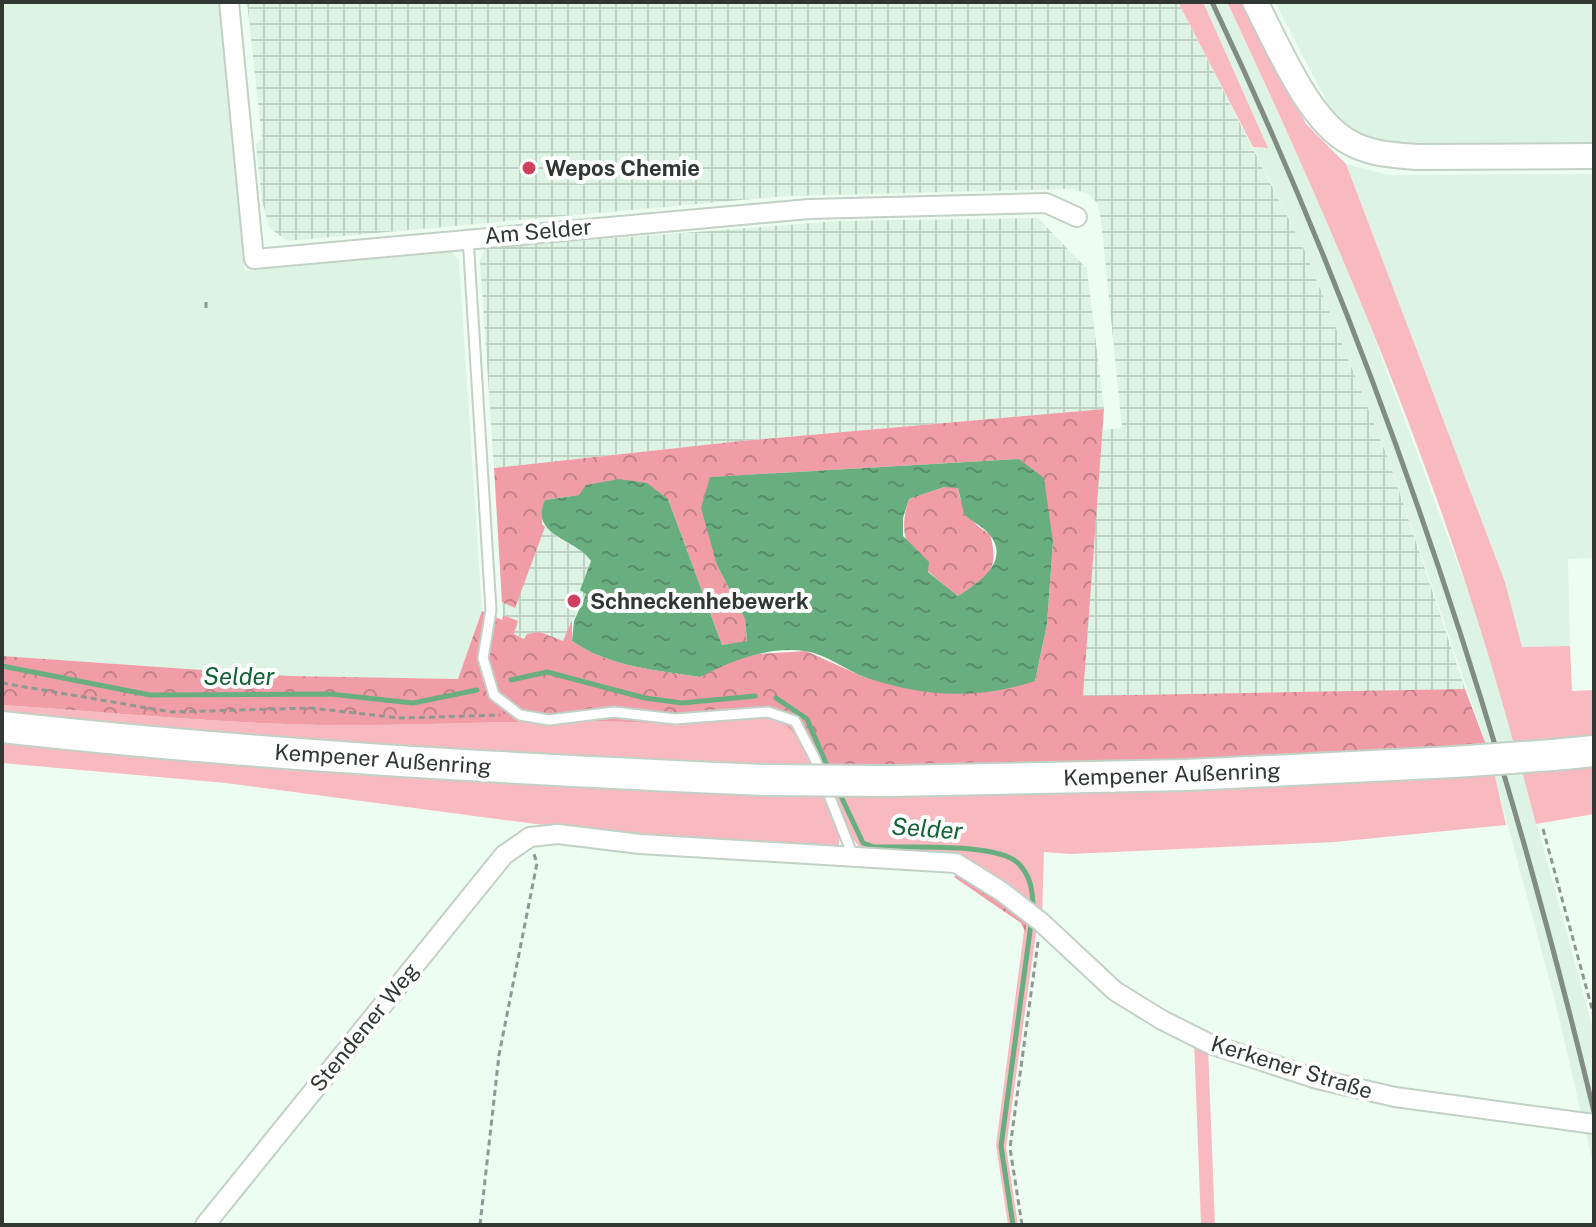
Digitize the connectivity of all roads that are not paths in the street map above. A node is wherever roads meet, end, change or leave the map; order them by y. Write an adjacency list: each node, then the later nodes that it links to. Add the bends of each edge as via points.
1 (229, 2): 5 (street, Am Selder, via 254,259)
2 (1255, 2): 3 (street, via 1319,116 1335,132 1369,150 1416,157)
3 (1594, 156)
4 (1077, 217): 5 (street, Am Selder, via 1046,203 809,209)
5 (468, 237): 9 (lane, via 491,610 483,658 494,695 520,715 549,720 614,712 675,719 768,712 795,721)
6 (2, 727): 7 (main road, Kempener Außenring, bridge, via 300,754 765,780 1187,775)
7 (1594, 751)
8 (530, 837): 9 (street, Kerkener Straße, via 558,834); 11 (street, Stendener Weg, via 504,855)
9 (853, 856): 10 (street, Kerkener Straße, via 956,863 1036,918 1115,991 1210,1044 1317,1079 1395,1097)
10 (1594, 1124)
11 (205, 1225)

